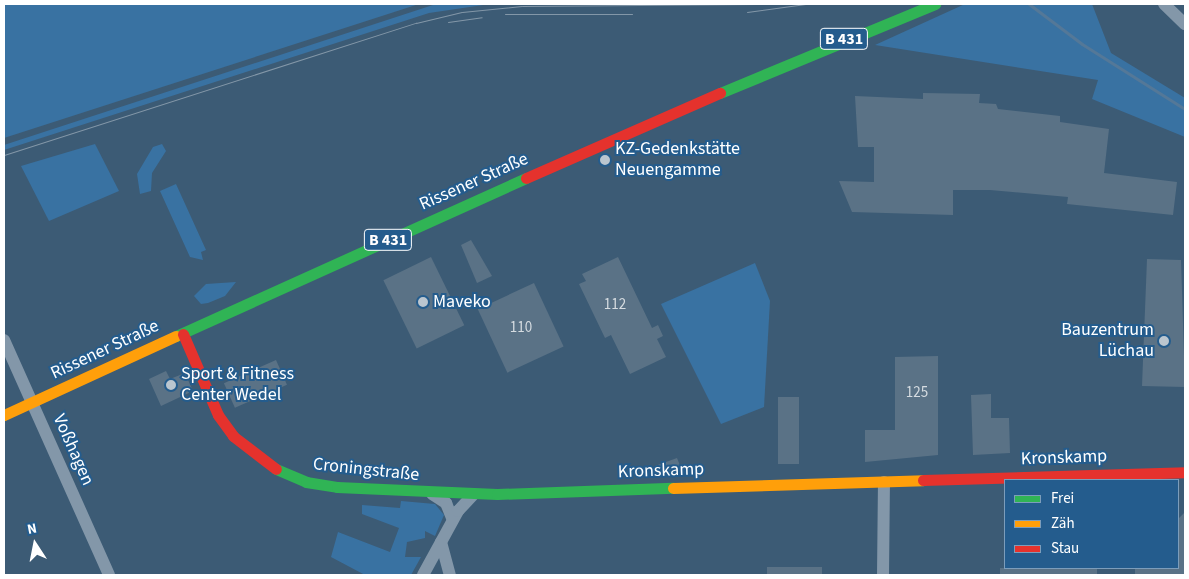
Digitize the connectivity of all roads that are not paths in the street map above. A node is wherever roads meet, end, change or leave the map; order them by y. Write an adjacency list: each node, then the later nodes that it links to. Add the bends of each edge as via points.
1 (935, 4): 4 (street, Rissener Straße / B 431, via 733,86)
2 (1168, 5): 3 (street)
3 (1185, 24)
4 (183, 334): 6 (street, Rissener Straße / B 431); 10 (street, Croningstraße, via 218,415 253,454 306,482)
5 (4, 340): 6 (street, Voßhagen)
6 (33, 402): 7 (street, Rissener Straße / B 431); 14 (street, Voßhagen)
7 (4, 415)
8 (1185, 472): 9 (street, Kronskamp)
9 (884, 482): 11 (street, Kronskamp); 17 (street)
10 (432, 494): 11 (street, Croningstraße); 12 (street, via 446,503)
11 (474, 494): 12 (street)
12 (453, 520): 13 (street)
13 (441, 542): 15 (street); 16 (street)
14 (109, 575)
15 (423, 575)
16 (450, 575)
17 (884, 575)

